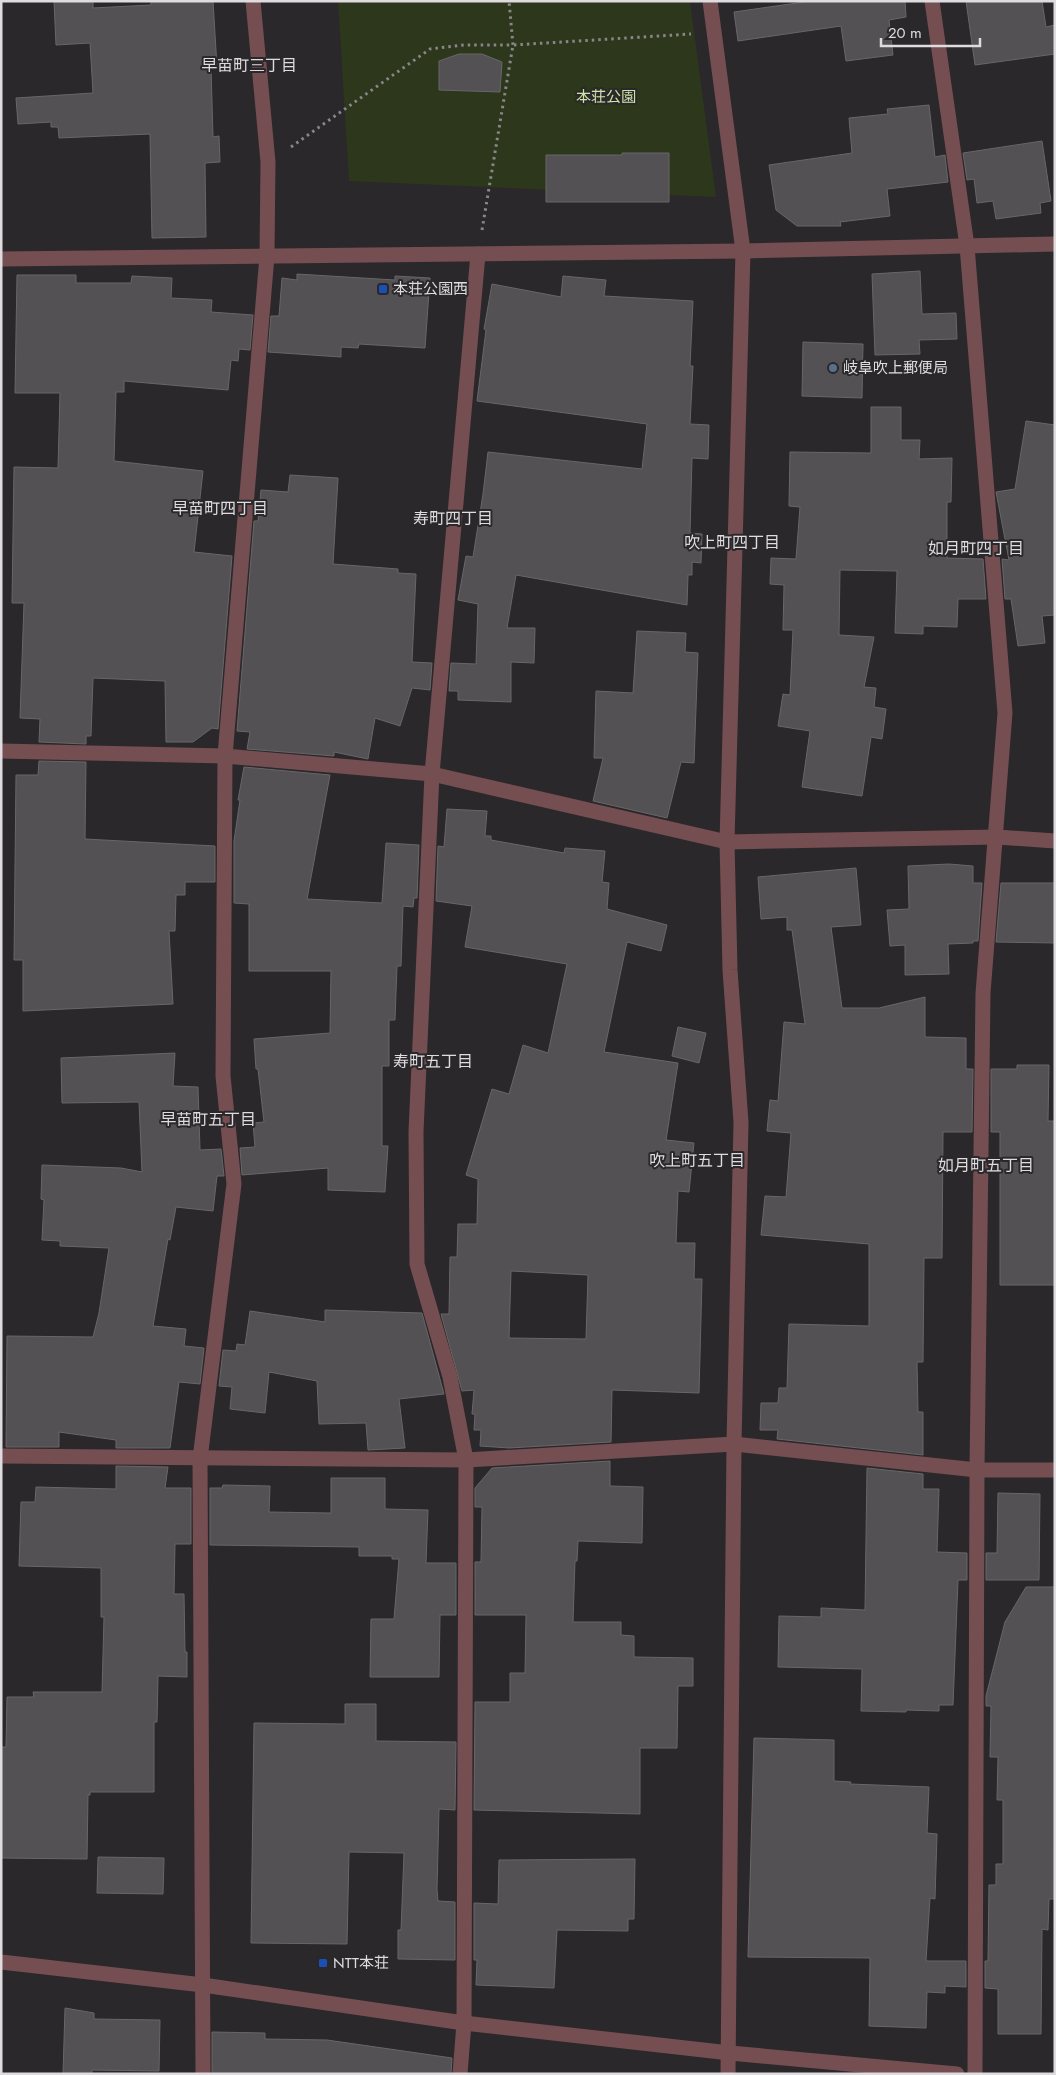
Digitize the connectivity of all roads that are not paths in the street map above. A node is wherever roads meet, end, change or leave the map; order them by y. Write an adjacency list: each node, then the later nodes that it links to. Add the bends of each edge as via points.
1 (253, 1): 8 (street, via 268,162)
2 (710, 1): 6 (street)
3 (932, 1): 5 (street)
4 (1055, 244): 5 (street)
5 (967, 246): 6 (street); 13 (street, via 1005,713)
6 (743, 251): 7 (street); 14 (street)
7 (478, 254): 8 (street); 12 (street)
8 (267, 256): 9 (street); 11 (street)
9 (1, 259)
10 (1, 751): 11 (street)
11 (225, 756): 12 (street); 18 (street, via 223,1076 234,1184)
12 (432, 774): 14 (street); 19 (street, via 416,1123 417,1264 450,1377)
13 (997, 837): 14 (street); 15 (street); 20 (street, via 983,993)
14 (727, 842): 16 (street, via 730,970 741,1122)
15 (1055, 842)
16 (734, 1444): 19 (street); 20 (street); 25 (street)
17 (1, 1456): 18 (street)
18 (200, 1458): 19 (street); 23 (street)
19 (466, 1460): 24 (street)
20 (976, 1470): 21 (street); 30 (street)
21 (1055, 1470)
22 (1, 1962): 23 (street)
23 (203, 1985): 24 (street); 26 (street)
24 (464, 2023): 25 (street); 27 (street)
25 (730, 2053): 28 (street); 29 (street)
26 (203, 2074)
27 (460, 2074)
28 (728, 2074)
29 (957, 2074)
30 (975, 2074)

